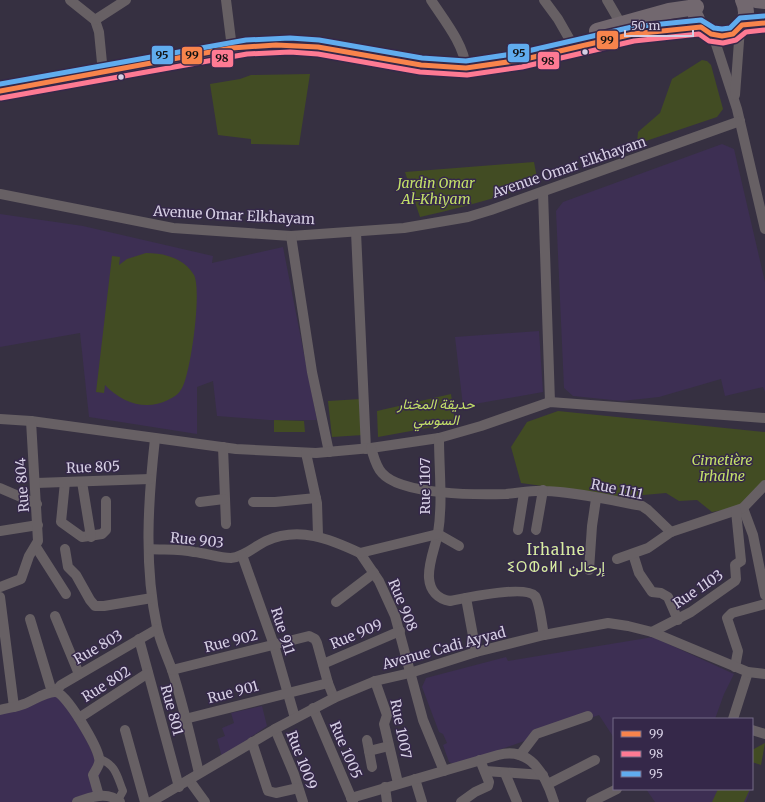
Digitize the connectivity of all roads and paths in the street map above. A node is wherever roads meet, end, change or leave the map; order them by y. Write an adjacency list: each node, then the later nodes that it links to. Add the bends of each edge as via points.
1 (70, 0): 11 (street)
2 (126, 0): 11 (street)
3 (226, 0): 17 (street)
4 (431, 0): 18 (street)
5 (544, 0): 16 (street)
6 (607, 0): 13 (street)
7 (743, 0): 14 (main road, via 746,11)
8 (756, 0): 9 (main road)
9 (765, 1)
10 (697, 2): 13 (main road); 15 (main road, via 696,17)
11 (94, 20): 19 (street, via 99,32)
12 (765, 23): 14 (main road)
13 (621, 24): 16 (main road)
14 (741, 27): 15 (main road, via 726,36); 22 (street, via 735,89)
15 (706, 31): 16 (main road, via 651,30); 22 (street)
16 (572, 43): 18 (main road, via 500,65)
17 (232, 44): 18 (main road, via 311,46 412,64); 19 (main road)
18 (466, 64)
19 (102, 68): 20 (main road); 21 (main road)
20 (0, 82)
21 (0, 91)
22 (737, 109): 23 (street)
23 (740, 121): 24 (street, Avenue Omar Elkhayam); 26 (street)
24 (543, 192): 27 (street, Avenue Omar Elkhayam, via 468,217 404,228); 29 (street)
25 (0, 194): 28 (street, Avenue Omar Elkhayam, via 173,228)
26 (765, 229)
27 (356, 232): 28 (street, Avenue Omar Elkhayam); 36 (street, Rue 1111)
28 (291, 236): 37 (street, via 312,372)
29 (550, 402): 30 (street); 33 (street)
30 (765, 418)
31 (0, 419): 32 (street)
32 (31, 421): 34 (street); 40 (street, Rue 804)
33 (438, 438): 36 (street); 46 (street, Rue 1107)
34 (155, 439): 35 (street); 39 (street)
35 (223, 447): 38 (street); 49 (street)
36 (369, 449): 37 (street); 46 (street, Rue 1111, via 379,468 390,480 409,487)
37 (328, 452): 38 (street)
38 (306, 453): 48 (street)
39 (150, 480): 42 (street, Rue 805); 68 (street)
40 (36, 482): 41 (street, Rue 805); 54 (street, Rue 804)
41 (65, 482): 42 (street, Rue 805); 64 (street, via 61,524 82,537)
42 (82, 482): 64 (street)
43 (765, 485): 55 (street)
44 (0, 488): 54 (street)
45 (543, 490): 47 (street, Rue 1111); 50 (street, Rue 1111); 59 (street)
46 (440, 492): 47 (street, Rue 1111); 62 (street, Rue 1107)
47 (524, 493): 58 (street)
48 (316, 498): 53 (street); 63 (street)
49 (224, 499): 52 (street); 56 (street)
50 (596, 499): 61 (street, Rue 1111, via 642,506); 75 (street, via 592,519)
51 (106, 501): 64 (street, via 107,528 102,534)
52 (200, 502)
53 (253, 502)
54 (37, 504): 57 (street, Rue 804)
55 (740, 509): 61 (street); 72 (street, via 753,535); 74 (street, Rue 1103)
56 (226, 524)
57 (38, 525): 60 (street); 66 (street, Rue 804)
58 (518, 530)
59 (536, 530)
60 (0, 531)
61 (671, 532): 70 (street, via 648,548)
62 (438, 534): 65 (street); 69 (street); 82 (street, Rue 1107, via 429,578 432,588 436,596 442,600)
63 (318, 535): 69 (street); 71 (street, via 283,536 267,540)
64 (91, 537)
65 (459, 546)
66 (36, 547): 77 (street, Rue 804, via 29,556 21,579); 78 (street)
67 (66, 549): 81 (street, via 68,567 76,575 95,606)
68 (149, 549): 71 (street, Rue 903, via 193,551 225,557); 81 (street)
69 (360, 553): 76 (street, Rue 908)
70 (633, 554): 73 (street); 87 (street, via 641,577 652,592 668,597)
71 (242, 555): 93 (street, Rue 911)
72 (759, 555): 74 (street); 79 (street)
73 (617, 559)
74 (741, 561): 87 (street, Rue 1103, via 735,565 735,581)
75 (589, 570)
76 (374, 573): 83 (street); 89 (street, Rue 908)
77 (0, 587)
78 (66, 594)
79 (765, 595)
80 (0, 597): 108 (street)
81 (152, 598): 88 (street)
82 (466, 598): 91 (street, via 514,592 532,594 536,597); 94 (street)
83 (336, 602)
84 (765, 604): 96 (street, via 732,613 727,618 738,651)
85 (55, 616): 100 (street)
86 (30, 619): 105 (street)
87 (678, 620): 90 (street, Rue 1103)
88 (157, 629): 92 (street, Rue 803); 97 (street)
89 (400, 631): 95 (street, Rue 909); 99 (street, Rue 908)
90 (652, 632): 91 (street, Avenue Cadi Ayyad, via 608,623); 96 (street, Avenue Cadi Ayyad)
91 (544, 636): 94 (street, Avenue Cadi Ayyad)
92 (139, 639): 100 (street, Rue 803); 101 (street, Rue 801)
93 (274, 645): 95 (street, Rue 902, via 309,636 315,639); 97 (street, Rue 902); 106 (street, Rue 911)
94 (476, 652): 99 (street, Avenue Cadi Ayyad)
95 (323, 664): 104 (street)
96 (735, 666): 98 (street, Avenue Cadi Ayyad)
97 (172, 670): 115 (street)
98 (748, 672): 102 (street, Avenue Cadi Ayyad); 114 (street)
99 (410, 673): 103 (street, Avenue Cadi Ayyad); 129 (street, Rue 908, via 423,720)
100 (79, 674): 105 (street, Rue 803)
101 (148, 674): 112 (street, Rue 802); 137 (street, Rue 801)
102 (765, 674)
103 (375, 682): 107 (street, Avenue Cadi Ayyad); 122 (street, Rue 1007, via 386,712 384,724)
104 (328, 683): 106 (street, Rue 901); 107 (street)
105 (53, 692): 108 (street, Rue 803); 112 (street, via 63,696)
106 (287, 692): 113 (street, Rue 911); 115 (street, Rue 901)
107 (334, 698): 109 (street, Avenue Cadi Ayyad)
108 (14, 707): 110 (street, Rue 803)
109 (313, 708): 113 (street, Avenue Cadi Ayyad); 142 (street, Rue 1005)
110 (0, 710)
111 (588, 716): 124 (street, via 536,734)
112 (79, 718): 125 (street)
113 (295, 718): 116 (street, Avenue Cadi Ayyad)
114 (733, 718)
115 (185, 719): 131 (street)
116 (275, 729): 121 (street, Avenue Cadi Ayyad); 139 (street, Rue 1009)
117 (125, 730): 145 (street)
118 (753, 730): 119 (street)
119 (765, 734)
120 (367, 740): 123 (street)
121 (252, 742): 131 (street, Avenue Cadi Ayyad); 139 (street, via 268,791 276,793)
122 (389, 746): 123 (street); 136 (street, Rue 1007)
123 (370, 751): 128 (street)
124 (520, 755): 126 (street, via 507,753); 134 (street, via 537,766)
125 (100, 759): 141 (street, via 93,774); 143 (street, via 110,763 114,770 123,791)
126 (480, 760): 129 (street); 130 (street)
127 (595, 760): 134 (street)
128 (372, 767)
129 (444, 771): 133 (street)
130 (485, 771): 132 (street); 151 (street, via 490,782 488,786)
131 (199, 773): 135 (street, Avenue Cadi Ayyad)
132 (505, 773): 134 (street); 152 (street)
133 (415, 779): 136 (street); 150 (street)
134 (546, 779): 153 (street)
135 (189, 780): 137 (street, Avenue Cadi Ayyad); 147 (street)
136 (398, 783): 138 (street)
137 (179, 787): 146 (street, Avenue Cadi Ayyad)
138 (385, 787): 142 (street); 149 (street)
139 (298, 788): 148 (street, Rue 1009)
140 (615, 790): 154 (street)
141 (102, 796): 143 (street); 144 (street)
142 (352, 800)
143 (119, 801)
144 (77, 802)
145 (145, 802)
146 (151, 802)
147 (205, 802)
148 (303, 802)
149 (387, 802)
150 (422, 802)
151 (461, 802)
152 (517, 802)
153 (554, 802)
154 (591, 802)

